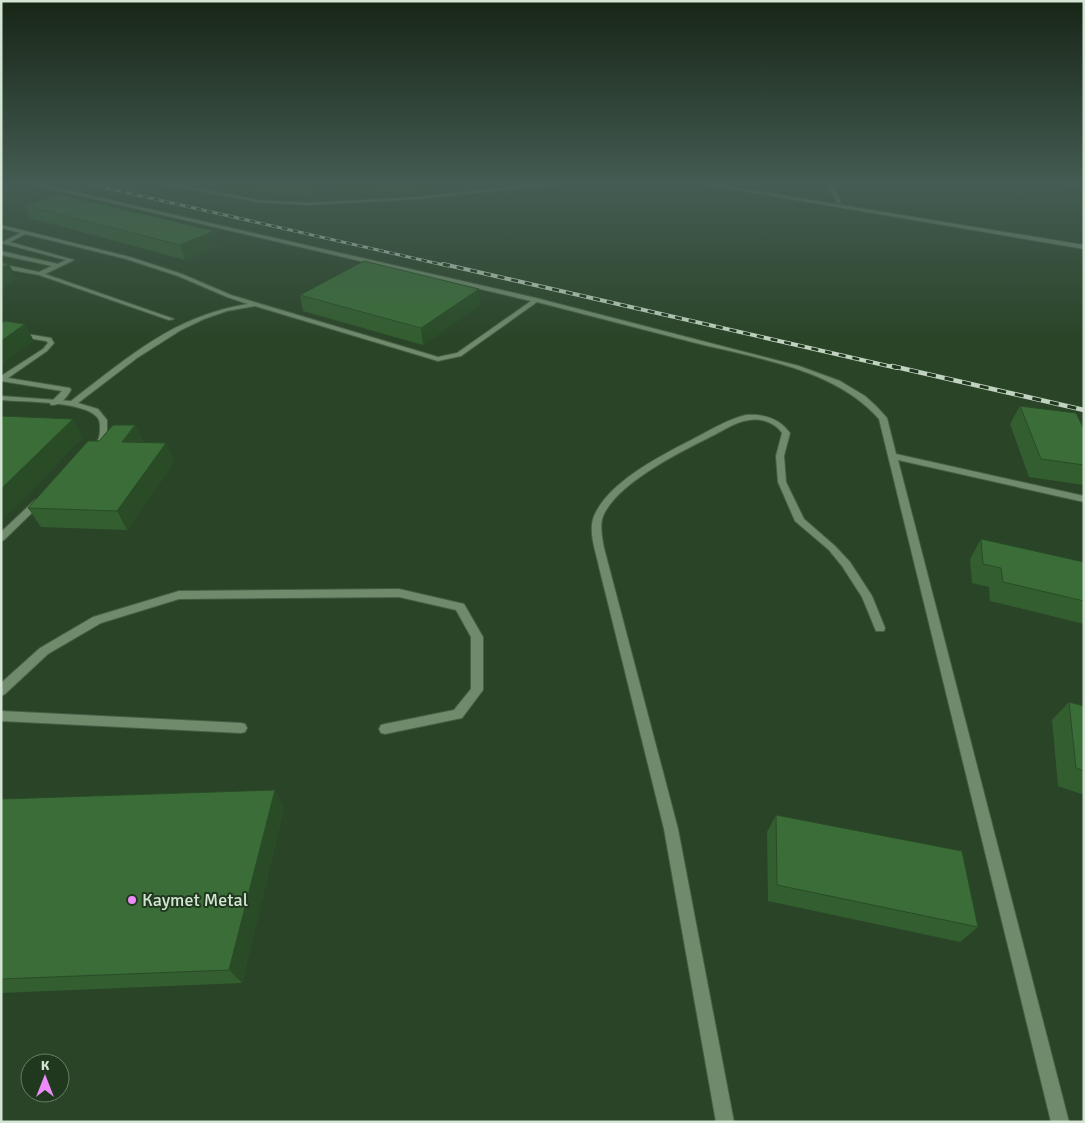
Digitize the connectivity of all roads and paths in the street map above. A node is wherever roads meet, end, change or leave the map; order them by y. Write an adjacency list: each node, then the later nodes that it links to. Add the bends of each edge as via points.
1 (17, 236): 7 (street)
2 (43, 236): 14 (street, via 128,258)
3 (259, 236): 13 (street)
4 (1020, 236): 8 (street)
5 (1050, 236): 6 (street)
6 (1084, 242)
7 (3, 243): 11 (street, via 71,260)
8 (1084, 247)
9 (1, 253): 11 (street)
10 (1, 266): 12 (street)
11 (59, 266): 12 (street)
12 (40, 274): 15 (street)
13 (536, 300): 14 (street, via 459,355 443,359); 22 (street, via 782,363 828,380 860,396 884,418)
14 (258, 304): 20 (street, via 213,312 184,323)
15 (171, 319)
16 (1, 338): 17 (street, via 15,334 49,339 51,343)
17 (1, 379): 19 (street, via 66,390 64,396)
18 (1, 398): 19 (street)
19 (54, 402): 20 (street)
20 (72, 404): 21 (street, via 93,409 103,419 103,440)
21 (90, 453)
22 (893, 456): 24 (street); 32 (street)
23 (42, 499): 25 (street)
24 (1084, 499)
25 (1, 538)
26 (880, 628): 31 (street, via 867,596 846,564 800,521 782,482 780,456 786,433 772,420 740,419 665,458 612,496 599,516 597,531 604,567 671,829)
27 (1, 692): 30 (street, via 44,650 97,620 179,595 399,592 460,607 477,637 477,690 458,714)
28 (1, 716): 29 (street)
29 (241, 728)
30 (386, 729)
31 (725, 1122)
32 (1060, 1122)

